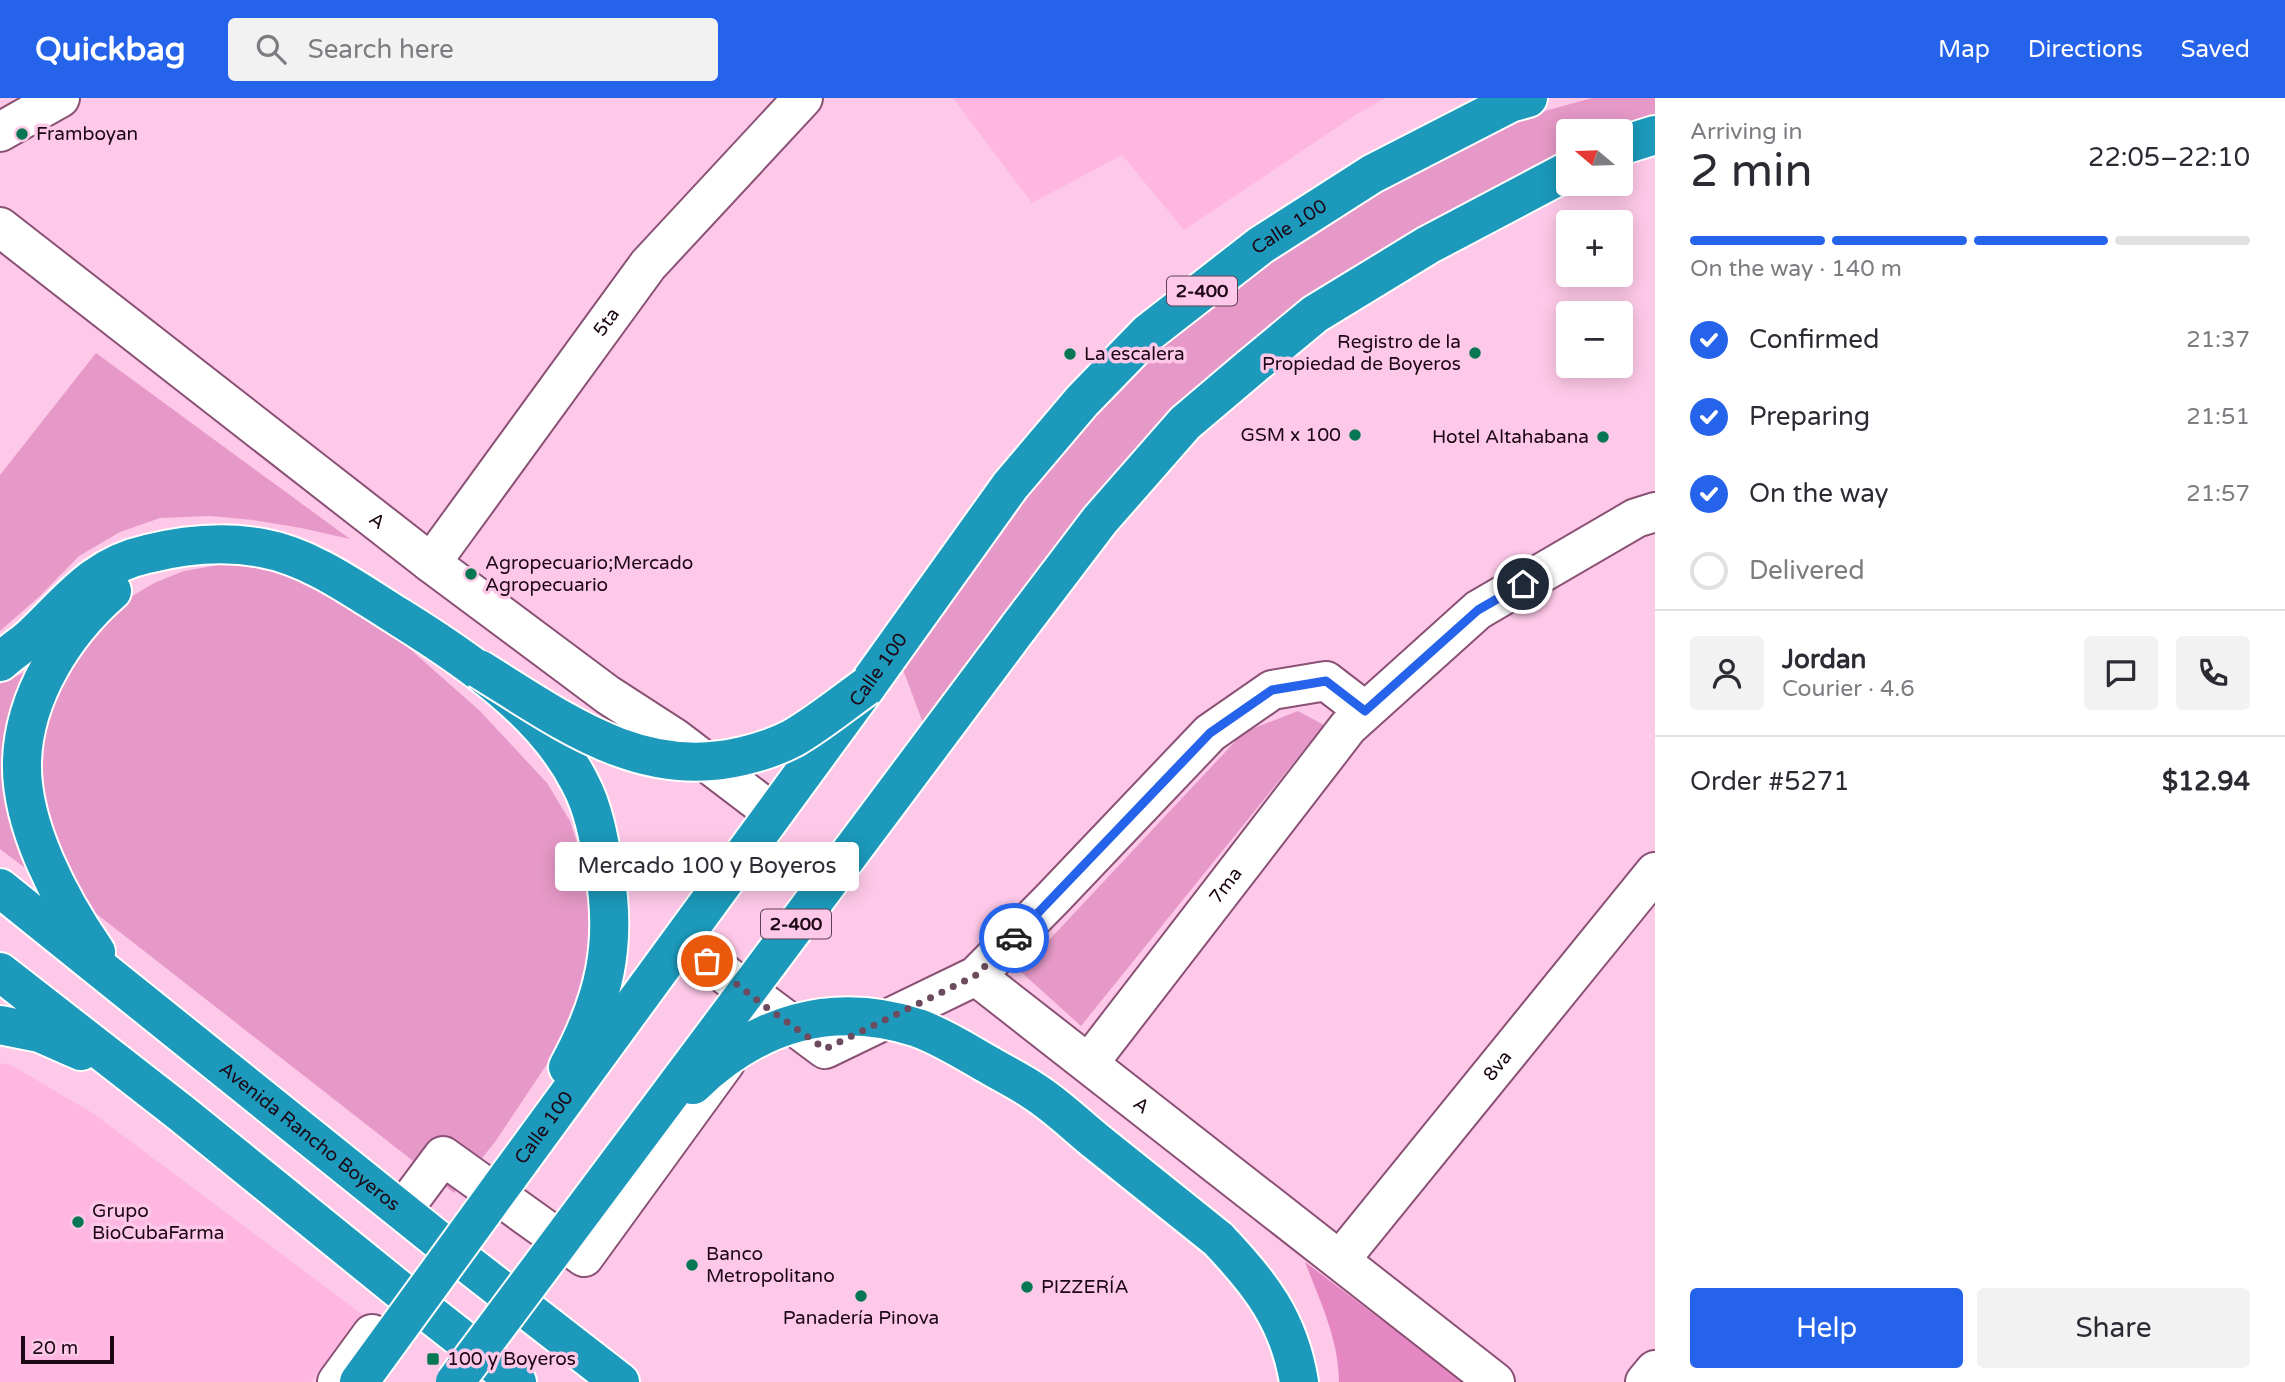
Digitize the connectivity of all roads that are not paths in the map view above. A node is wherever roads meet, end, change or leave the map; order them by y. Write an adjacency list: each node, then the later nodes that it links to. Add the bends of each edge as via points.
1 (61, 98): 4 (street)
2 (803, 98): 11 (street, 5ta, via 648,265)
3 (1528, 98): 14 (highway, Calle 100 / 2-400, via 1373,174 1261,245 1148,333 1010,486)
4 (0, 132)
5 (1655, 135): 6 (highway)
6 (1633, 142)
7 (1556, 177): 29 (highway, 2-400, bridge, via 1428,245 1315,314 1185,423 1100,520)
8 (0, 227): 11 (street, A)
9 (1655, 512): 15 (street, 7ma, via 1636,518 1478,610)
10 (184, 547): 12 (highway, via 145,554 100,572); 13 (highway, via 262,548 288,556 351,586); 23 (highway, via 117,587 73,632 38,692 22,762 30,816 51,876 75,920 117,979)
11 (431, 563): 16 (street, A)
12 (0, 662)
13 (479, 669): 14 (highway, bridge, via 566,724 673,762 721,761 793,738); 27 (highway, bridge, via 538,724 581,783 596,827 611,922 604,983 578,1048)
14 (867, 686): 27 (highway, Calle 100 / 2-400, bridge)
15 (1365, 711): 21 (street, via 1326,681 1272,690 1210,733); 25 (street, 7ma, via 1348,727)
16 (760, 803)
17 (1655, 872): 30 (street, 8va)
18 (0, 888): 23 (highway, Avenida Rancho Boyeros)
19 (707, 961): 22 (street)
20 (0, 972): 26 (highway)
21 (975, 976): 22 (street, via 825,1049); 25 (street, A)
22 (766, 1007): 28 (street, via 583,1257 443,1156)
23 (159, 1016): 28 (highway, Avenida Rancho Boyeros)
24 (0, 1025): 26 (highway, via 66,1043)
25 (1089, 1063): 30 (street, A)
26 (181, 1113): 31 (highway)
27 (508, 1177): 35 (highway, Calle 100 / 2-400, bridge)
28 (402, 1211): 37 (highway, Avenida Rancho Boyeros)
29 (574, 1221): 36 (highway, 2-400, bridge); 38 (highway, bridge, via 682,1096 716,1064 773,1029 797,1022 843,1016 892,1022 943,1039 1036,1092 1218,1239 1274,1307 1294,1354)
30 (1340, 1260): 39 (street, A)
31 (402, 1292): 33 (highway); 34 (street)
32 (1655, 1370): 40 (street)
33 (504, 1375)
34 (337, 1382)
35 (359, 1382)
36 (455, 1382)
37 (620, 1382)
38 (1299, 1382)
39 (1495, 1382)
40 (1645, 1382)

